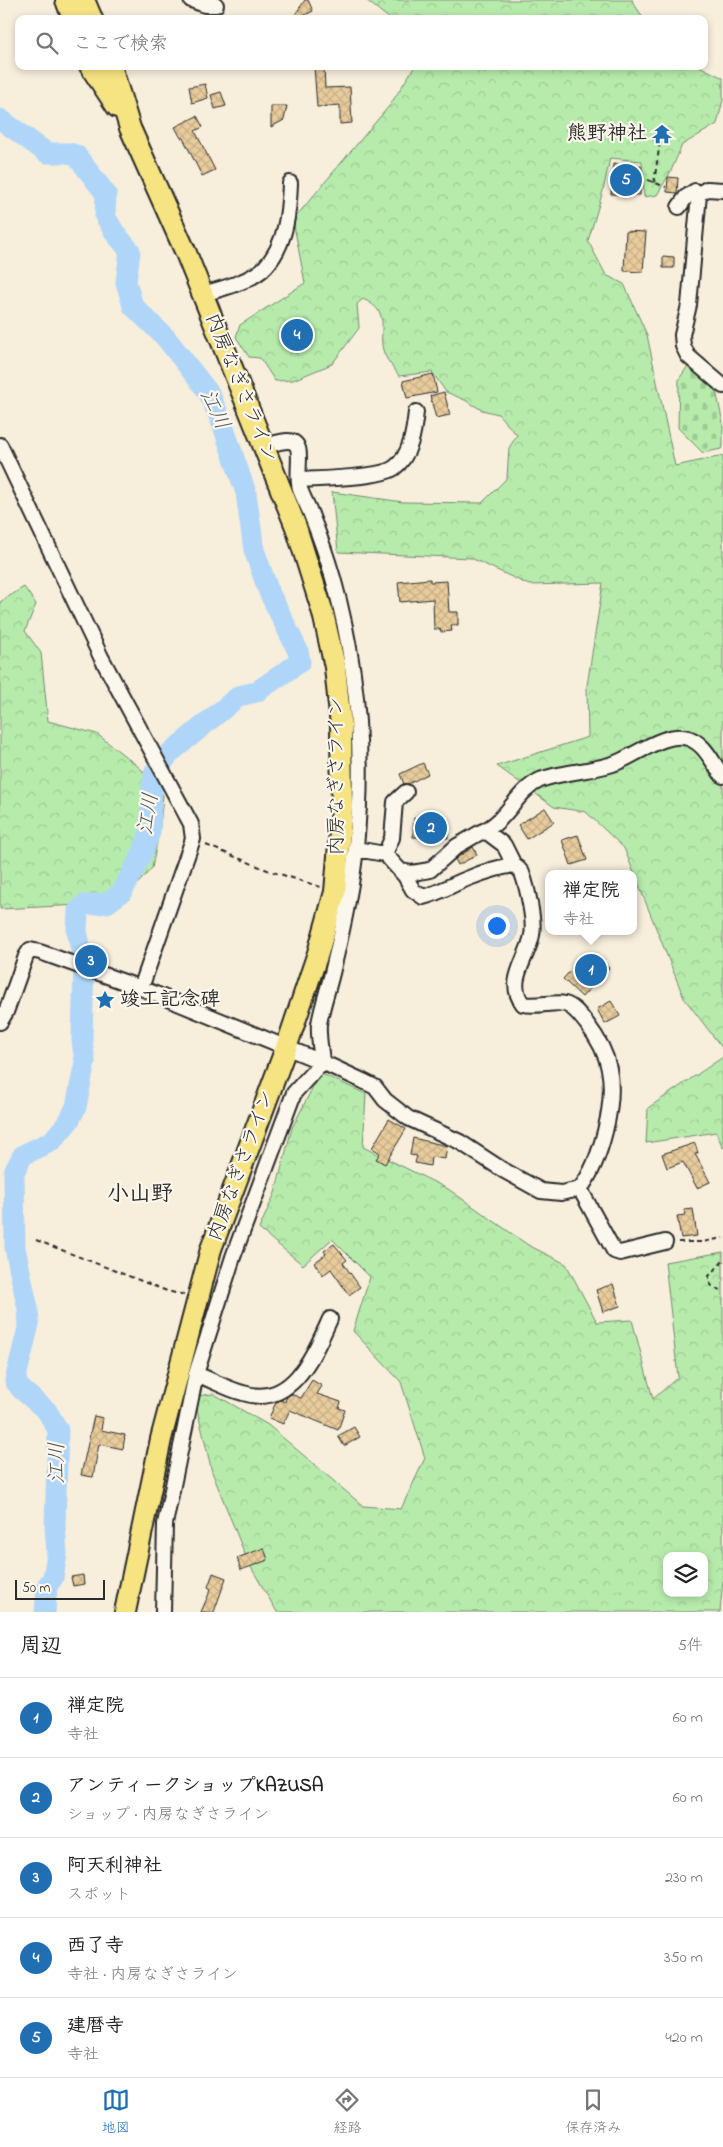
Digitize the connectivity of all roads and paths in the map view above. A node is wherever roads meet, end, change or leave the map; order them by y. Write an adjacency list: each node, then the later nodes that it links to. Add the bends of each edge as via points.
1 (66, 0): 5 (highway)
2 (84, 0): 6 (highway)
3 (191, 0): 4 (street)
4 (216, 6)
5 (71, 15)
6 (90, 15)
7 (93, 70): 9 (highway, 内房なぎさライン)
8 (112, 70): 9 (highway, 内房なぎさライン)
9 (130, 128): 18 (highway, 内房なぎさライン)
10 (660, 142): 13 (path)
11 (648, 180): 13 (path)
12 (290, 183): 18 (street, via 286,226 266,266 254,275)
13 (654, 183): 14 (path)
14 (672, 188): 16 (street)
15 (723, 190): 16 (street)
16 (698, 191): 17 (street, via 686,197); 19 (street, via 689,305 682,341 688,356)
17 (679, 207)
18 (203, 294): 22 (highway, 内房なぎさライン)
19 (723, 386)
20 (416, 412): 23 (street, via 413,437 394,469 354,477)
21 (0, 445): 27 (street, via 101,657 191,824)
22 (264, 447): 23 (street, via 288,441 296,444); 32 (highway, 内房なぎさライン, via 296,526 323,613 335,667 341,726 342,808)
23 (299, 480): 28 (street, via 333,577 355,684 361,772)
24 (723, 776): 26 (street, via 698,742 674,736 602,768 540,780 491,828)
25 (406, 792): 29 (street, via 395,802 392,838)
26 (481, 832): 30 (street, via 488,832 504,845); 31 (street, via 457,846 430,870 412,873)
27 (193, 839): 32 (path, via 270,871); 33 (street)
28 (356, 849): 29 (street); 36 (street, via 346,916 319,1024)
29 (385, 854): 31 (street)
30 (514, 864): 31 (street, via 422,897 412,890); 37 (street, via 521,872 532,921 532,934 517,972 518,997 523,1004 564,1004 578,1012 604,1051 609,1070 609,1109 602,1139 589,1178)
31 (401, 870)
32 (335, 892): 35 (highway, 内房なぎさライン)
33 (141, 988): 34 (street, via 30,950); 35 (street)
34 (0, 1022)
35 (286, 1048): 36 (street); 43 (highway, 内房なぎさライン, via 211,1249)
36 (322, 1062): 37 (street, via 375,1087 385,1100 408,1118 460,1142 541,1190 561,1193); 45 (street, via 294,1093 233,1257)
37 (580, 1189): 40 (street, via 614,1251 620,1253)
38 (723, 1238): 40 (path, via 702,1242)
39 (36, 1240): 43 (path, via 167,1291)
40 (665, 1242)
41 (723, 1261): 42 (path, via 709,1276 709,1284)
42 (723, 1290)
43 (198, 1298): 46 (highway, 内房なぎさライン, via 161,1438)
44 (330, 1319): 45 (street, via 310,1361 288,1386 268,1396 244,1394)
45 (196, 1374): 47 (street, via 165,1524)
46 (125, 1612)
47 (164, 1612)

